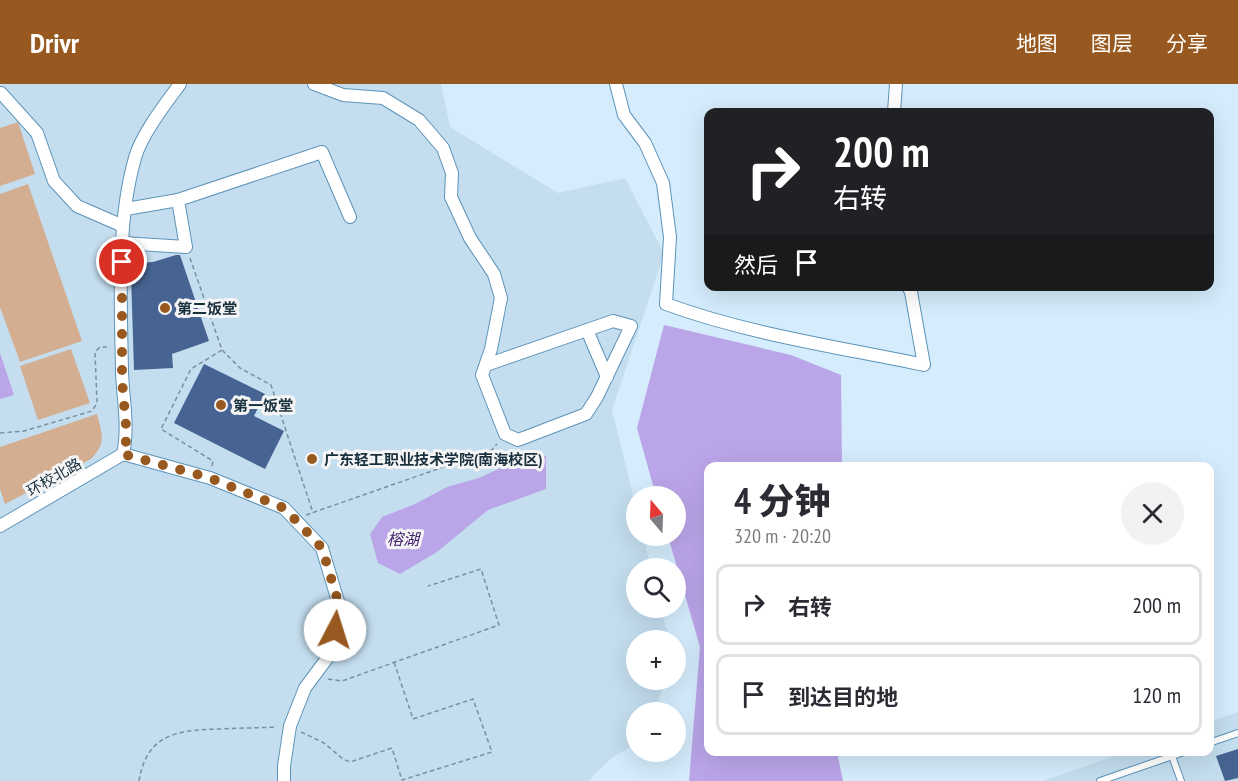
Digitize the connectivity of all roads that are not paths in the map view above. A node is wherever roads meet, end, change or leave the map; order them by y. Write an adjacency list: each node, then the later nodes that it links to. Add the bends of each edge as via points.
1 (180, 84): 8 (street, via 160,110 135,156)
2 (314, 84): 14 (street, via 343,95 383,98 419,120 443,147 452,173 451,197 470,238 494,274 501,298)
3 (616, 84): 12 (street, via 624,115 645,143 663,183 670,237 666,304 771,333 924,365)
4 (896, 84): 6 (street)
5 (2, 93): 10 (street, via 37,133 54,181 77,206)
6 (894, 108)
7 (178, 200): 8 (street); 9 (street, via 322,152); 11 (street, via 186,247)
8 (126, 209): 10 (street)
9 (350, 217)
10 (123, 226): 11 (street)
11 (122, 243): 16 (street, via 127,437)
12 (910, 291)
13 (587, 330): 14 (street); 15 (street); 15 (street, via 613,321 631,326)
14 (486, 365): 15 (street, via 482,375 505,434 518,440 586,414)
15 (607, 377)
16 (123, 454): 17 (street, 环校北路); 21 (street, via 210,478 284,508 322,548 340,608 331,653 305,688 290,726)
17 (0, 526)
18 (1238, 733): 19 (lane)
19 (1214, 741)
20 (1172, 756): 22 (lane); 23 (lane)
21 (284, 781)
22 (1100, 781)
23 (1181, 781)

